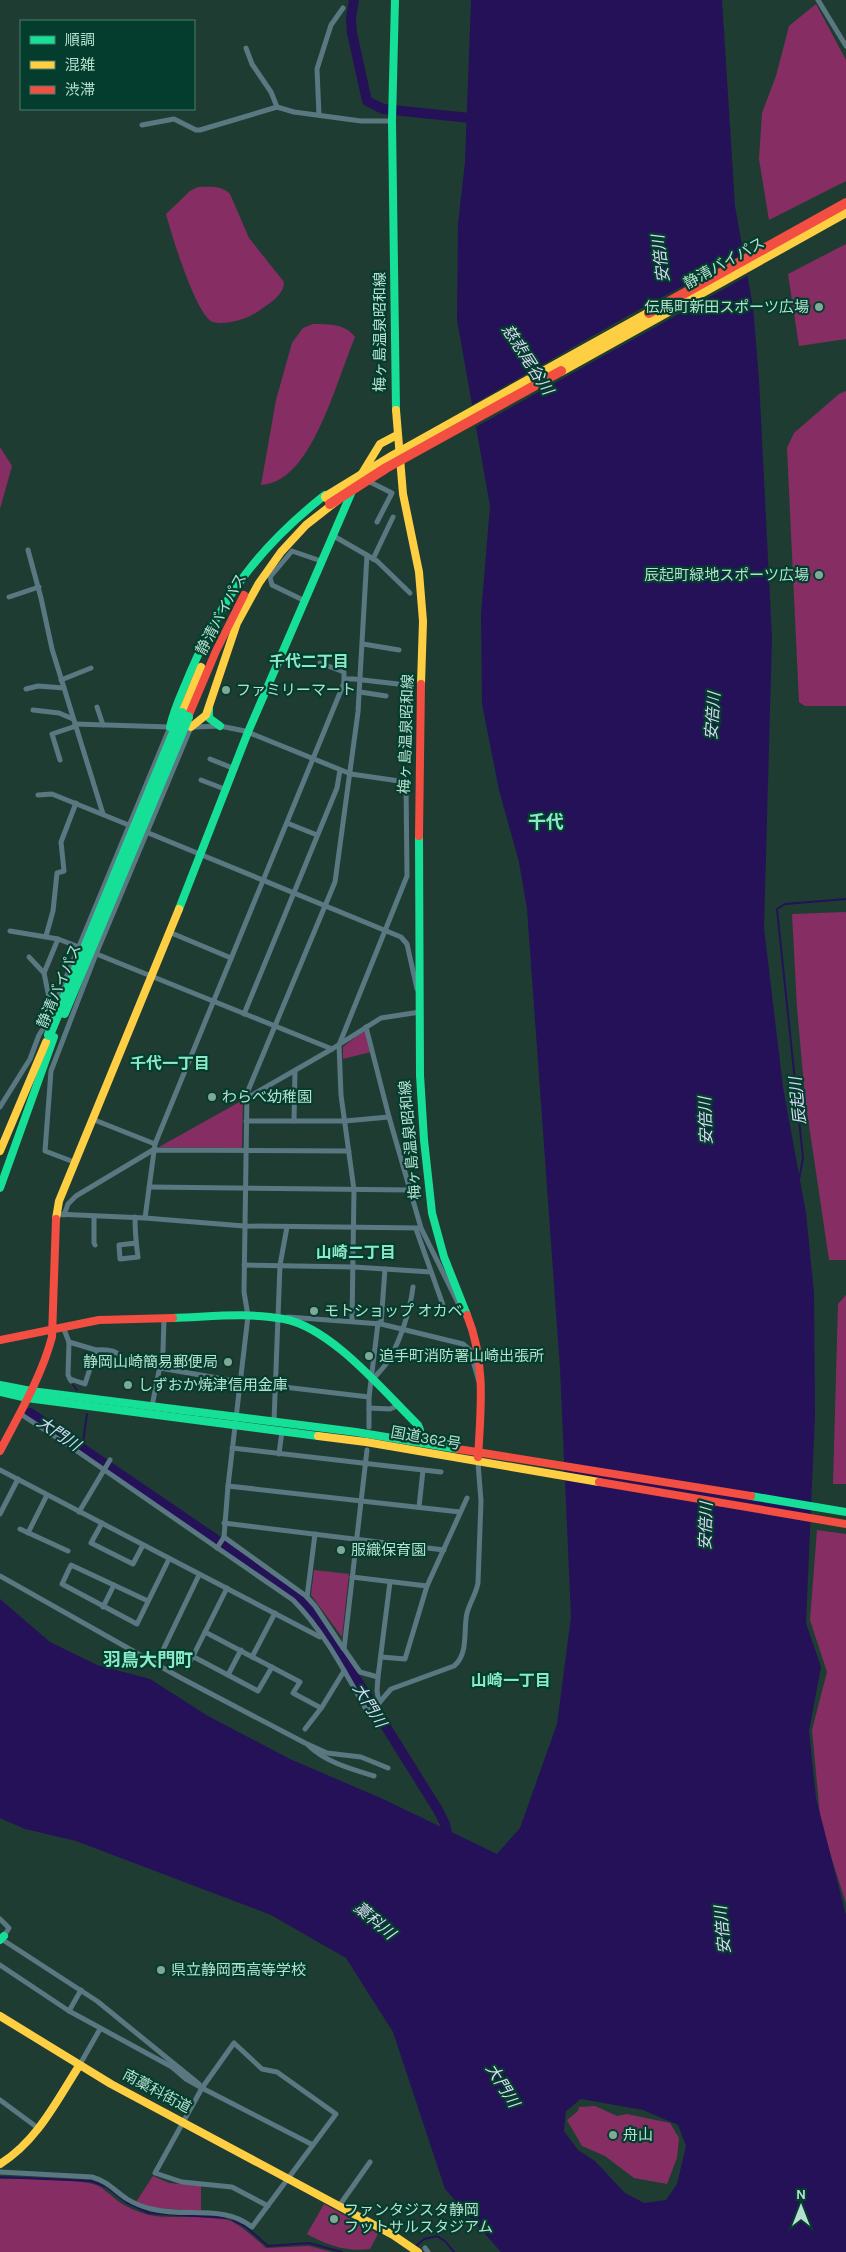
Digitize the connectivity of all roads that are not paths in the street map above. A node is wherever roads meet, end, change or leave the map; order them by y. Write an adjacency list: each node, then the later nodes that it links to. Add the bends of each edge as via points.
1 (395, 0): 8 (main road, 梅ヶ島温泉昭和線)
2 (818, 0): 4 (street)
3 (343, 8): 7 (street, via 331,25 317,69)
4 (846, 46)
5 (246, 48): 6 (street)
6 (277, 107): 7 (street); 9 (street, via 200,130 174,120)
7 (319, 115): 8 (street, via 361,121)
8 (392, 121): 16 (main road, 梅ヶ島温泉昭和線)
9 (142, 125)
10 (846, 197): 14 (main road, bridge)
11 (846, 203): 14 (main road, 静清バイパス, bridge)
12 (846, 212): 15 (main road, 静清バイパス, bridge)
13 (846, 217): 15 (main road, bridge)
14 (792, 234): 18 (main road, 静清バイパス, bridge, via 369,470)
15 (783, 247): 18 (main road, 静清バイパス, bridge, via 386,468 344,495)
16 (397, 434): 17 (main road, via 380,444); 81 (main road, 梅ヶ島温泉昭和線, via 403,494 419,572 423,621 419,774)
17 (360, 477): 20 (street, via 392,493); 21 (main road)
18 (328, 500): 43 (main road, via 281,552 259,583 237,624); 45 (main road, 静清バイパス, via 305,514 275,544 241,587 218,628); 49 (main road, via 299,515 261,552 227,598 214,620 173,713)
19 (393, 517): 24 (street)
20 (377, 522)
21 (332, 535): 23 (street); 25 (main road)
22 (28, 550): 26 (street)
23 (367, 554): 24 (street); 30 (street)
24 (373, 559): 27 (street)
25 (321, 561): 29 (main road); 29 (street, via 292,551 270,577 272,585)
26 (38, 587): 28 (street); 35 (street)
27 (410, 593)
28 (9, 597)
29 (305, 601): 50 (main road)
30 (363, 644): 31 (street); 34 (street)
31 (399, 650)
32 (320, 663): 36 (street, via 344,672)
33 (92, 668): 35 (street)
34 (361, 679): 36 (street); 37 (street); 40 (street)
35 (62, 680): 38 (street)
36 (344, 682): 52 (street)
37 (398, 684)
38 (64, 688): 39 (street, via 38,686); 46 (street)
39 (26, 689)
40 (360, 692): 41 (street); 56 (street)
41 (386, 696)
42 (98, 707): 47 (street)
43 (209, 708): 45 (main road, via 205,718); 48 (main road, via 209,718)
44 (33, 710): 46 (street, via 59,713)
45 (187, 719): 48 (street); 49 (street); 64 (street); 88 (main road, 静清バイパス, bridge)
46 (75, 723): 47 (street); 53 (street, via 52,734); 61 (street)
47 (103, 725): 49 (street)
48 (220, 726): 50 (street)
49 (170, 727): 63 (street)
50 (248, 732): 52 (street); 54 (main road)
51 (210, 758): 54 (street)
52 (313, 758): 55 (street); 62 (street)
53 (60, 760)
54 (235, 769): 58 (main road)
55 (340, 770): 56 (street); 65 (street, via 337,788)
56 (350, 774): 69 (street, via 334,882); 70 (street, via 406,782 407,876)
57 (201, 780): 58 (street)
58 (227, 790): 66 (main road)
59 (38, 795): 60 (street, via 52,794)
60 (76, 803): 61 (street); 73 (street, via 61,842 64,871 57,873)
61 (103, 814): 63 (street)
62 (287, 822): 65 (street); 67 (street)
63 (128, 825): 64 (street); 75 (street)
64 (148, 832): 66 (street); 76 (street)
65 (317, 835): 68 (street)
66 (201, 854): 67 (street); 72 (main road)
67 (263, 880): 68 (street); 78 (street)
68 (294, 892): 69 (street); 85 (street)
69 (325, 905): 70 (street); 86 (street)
70 (386, 930): 81 (street, via 405,940); 89 (street)
71 (10, 931): 73 (street)
72 (169, 932): 78 (street); 80 (main road)
73 (46, 936): 74 (street)
74 (58, 939): 75 (street); 79 (street)
75 (78, 947): 76 (street); 83 (street)
76 (96, 954): 80 (street); 106 (street, via 50,1071 45,1151)
77 (29, 957): 79 (street)
78 (231, 958): 82 (street)
79 (44, 973): 83 (street)
80 (151, 977): 82 (street); 96 (main road)
81 (420, 1000): 84 (main road, 梅ヶ島温泉昭和線)
82 (214, 1002): 85 (street); 101 (street)
83 (52, 1012): 94 (street, via 38,1036 30,1059)
84 (420, 1012): 87 (street, via 381,1018); 130 (main road, 梅ヶ島温泉昭和線, via 420,1075 429,1199 444,1257)
85 (244, 1014): 86 (street)
86 (275, 1027): 90 (street); 93 (street)
87 (366, 1027): 89 (street); 95 (street)
88 (51, 1036): 91 (main road, 静清バイパス); 107 (main road, 静清バイパス); 109 (main road)
89 (339, 1045): 90 (street); 99 (street)
90 (332, 1049): 92 (street)
91 (36, 1064): 100 (main road); 105 (main road, 静清バイパス)
92 (295, 1071): 93 (street); 98 (street)
93 (247, 1098): 97 (street)
94 (0, 1108)
95 (389, 1117): 99 (street); 112 (street)
96 (92, 1119): 101 (street); 106 (main road)
97 (246, 1121): 98 (street); 104 (street)
98 (294, 1121): 99 (street)
99 (344, 1121): 103 (street)
100 (0, 1137)
101 (155, 1144): 102 (street)
102 (153, 1150): 104 (street); 108 (street); 113 (street, via 76,1196)
103 (349, 1150): 104 (street); 111 (street)
104 (246, 1151): 110 (street)
105 (0, 1152)
106 (74, 1162): 113 (main road)
107 (0, 1169)
108 (149, 1187): 110 (street); 116 (street)
109 (0, 1188)
110 (244, 1188): 111 (street); 117 (street)
111 (354, 1190): 112 (street); 119 (street)
112 (410, 1190): 120 (street)
113 (60, 1214): 114 (street); 137 (main road)
114 (94, 1216): 115 (street); 122 (street)
115 (135, 1217): 116 (street); 121 (street)
116 (145, 1218): 117 (street)
117 (244, 1226): 118 (street); 123 (street)
118 (287, 1227): 119 (street); 124 (street)
119 (355, 1228): 120 (street); 125 (street)
120 (418, 1228): 127 (street); 130 (street)
121 (136, 1244): 121 (street, via 138,1257 120,1259 119,1245)
122 (95, 1245)
123 (244, 1264): 124 (street); 131 (street)
124 (280, 1265): 125 (street); 133 (street)
125 (354, 1267): 126 (street); 134 (street)
126 (385, 1269): 127 (street); 135 (street)
127 (431, 1272): 129 (street)
128 (413, 1287): 138 (street)
129 (443, 1305)
130 (467, 1315): 148 (main road, 梅ヶ島温泉昭和線, via 478,1351)
131 (248, 1316): 132 (main road, 国道362号); 133 (main road, 国道362号); 144 (street)
132 (164, 1318): 136 (main road, 国道362号, via 98,1320); 142 (street, via 163,1351)
133 (277, 1318): 134 (street); 143 (main road, 国道362号, via 317,1331); 146 (street)
134 (352, 1321): 135 (street)
135 (380, 1323): 138 (street); 143 (street)
136 (63, 1326): 137 (main road, 国道362号); 140 (street)
137 (52, 1328): 139 (main road, 国道362号); 149 (main road, via 47,1356)
138 (403, 1328): 143 (street, via 389,1360); 148 (street, via 467,1346 472,1353)
139 (0, 1340)
140 (69, 1342): 141 (street); 141 (street, via 68,1375 71,1381 85,1384)
141 (96, 1350): 142 (street, via 115,1351 125,1362)
142 (158, 1368): 144 (street); 151 (street)
143 (371, 1379): 150 (street); 152 (main road, 国道362号)
144 (241, 1382): 146 (street); 155 (street)
145 (0, 1385): 149 (main road, 国道362号)
146 (275, 1386): 150 (street); 156 (street)
147 (0, 1392): 149 (main road, 国道362号)
148 (482, 1394): 163 (main road, 梅ヶ島温泉昭和線)
149 (29, 1395): 151 (main road, 国道362号); 154 (main road); 155 (main road, 国道362号)
150 (368, 1397): 153 (street)
151 (152, 1406): 155 (main road, 国道362号)
152 (398, 1406): 153 (street); 159 (main road, 国道362号, via 418,1425)
153 (369, 1408): 157 (street)
154 (19, 1413): 162 (main road); 169 (street)
155 (236, 1420): 156 (main road, 国道362号); 158 (main road, 国道362号); 160 (street)
156 (274, 1421): 159 (main road, 国道362号)
157 (369, 1427)
158 (282, 1431): 164 (street); 166 (main road, 国道362号, via 366,1442)
159 (419, 1442): 163 (main road, 国道362号)
160 (232, 1448): 164 (street); 173 (street)
161 (367, 1450): 167 (street)
162 (0, 1451)
163 (480, 1451): 166 (main road, 梅ヶ島温泉昭和線); 180 (main road, 国道362号)
164 (279, 1454): 167 (street)
165 (110, 1460): 169 (street)
166 (480, 1463): 184 (main road, 国道362号); 219 (street, via 478,1583 467,1612 461,1658 454,1666 392,1689)
167 (366, 1464): 170 (street); 176 (street)
168 (0, 1470): 172 (street)
169 (104, 1470): 178 (street); 191 (street)
170 (423, 1470): 171 (street); 177 (street)
171 (441, 1472)
172 (18, 1479): 174 (street); 181 (street)
173 (228, 1486): 176 (street); 183 (street)
174 (47, 1494): 178 (street); 186 (street)
175 (467, 1498): 179 (street)
176 (361, 1500): 177 (street); 189 (street)
177 (419, 1507): 179 (street)
178 (79, 1512): 182 (street)
179 (460, 1512): 192 (street)
180 (846, 1512)
181 (0, 1514)
182 (102, 1523): 190 (street); 190 (street, via 91,1543 133,1564)
183 (224, 1523): 187 (street); 188 (street)
184 (846, 1524)
185 (20, 1529): 186 (street)
186 (28, 1533): 193 (street)
187 (315, 1534): 189 (street); 202 (street)
188 (224, 1538): 191 (street); 202 (street)
189 (356, 1540): 192 (street); 197 (street)
190 (143, 1545): 194 (street)
191 (217, 1548): 207 (street, via 293,1600)
192 (444, 1550): 200 (street)
193 (68, 1551)
194 (169, 1559): 195 (street); 203 (street)
195 (199, 1575): 201 (street); 210 (street)
196 (0, 1576): 222 (street, via 174,1674)
197 (352, 1577): 198 (street); 208 (street)
198 (390, 1582): 200 (street); 213 (street)
199 (114, 1585): 203 (street); 204 (street); 204 (street, via 71,1565 62,1584)
200 (427, 1586): 213 (street, via 406,1659)
201 (227, 1588): 205 (street); 206 (street)
202 (307, 1597): 208 (street)
203 (148, 1601): 204 (street, via 137,1624)
204 (103, 1607)
205 (275, 1613): 207 (street); 212 (street)
206 (205, 1632): 209 (street); 211 (street)
207 (323, 1639): 216 (street)
208 (344, 1649): 218 (street, via 360,1672)
209 (241, 1650): 212 (street); 217 (street)
210 (162, 1652)
211 (192, 1656): 215 (street); 217 (street)
212 (252, 1656): 214 (street)
213 (380, 1657): 218 (street)
214 (272, 1666): 217 (street, via 258,1690); 220 (street, via 300,1682 293,1693)
215 (186, 1668)
216 (344, 1671): 219 (street, via 367,1711); 220 (street)
217 (228, 1675)
218 (378, 1677): 219 (street)
219 (379, 1704)
220 (321, 1708): 221 (street)
221 (305, 1729)
222 (306, 1743): 223 (street, via 334,1754 361,1757); 224 (street, via 314,1751 345,1767)
223 (388, 1768)
224 (374, 1776)
225 (0, 1919): 226 (street, via 9,1928)
226 (1, 1938): 228 (street)
227 (0, 1965): 229 (street)
228 (81, 1990): 229 (street); 233 (street)
229 (69, 2011): 231 (street)
230 (0, 2016): 232 (main road, 南藁科街道)
231 (100, 2029): 232 (street); 233 (street, via 172,2067)
232 (79, 2066): 235 (main road, 南藁科街道); 236 (main road)
233 (202, 2088): 235 (street); 237 (street); 237 (street, via 234,2043 262,2069 277,2072 336,2114)
234 (0, 2100): 236 (street)
235 (183, 2122): 241 (main road, 南藁科街道); 242 (street, via 155,2173 182,2182 232,2187)
236 (38, 2128): 239 (main road, via 25,2147)
237 (313, 2145): 241 (street)
238 (370, 2162): 243 (street)
239 (0, 2164)
240 (0, 2172): 242 (street, via 92,2177 101,2179 139,2205 155,2210 231,2216 252,2227)
241 (289, 2179): 242 (street); 243 (main road, 南藁科街道)
242 (268, 2206)
243 (338, 2206): 244 (main road, 南藁科街道)
244 (424, 2251)

